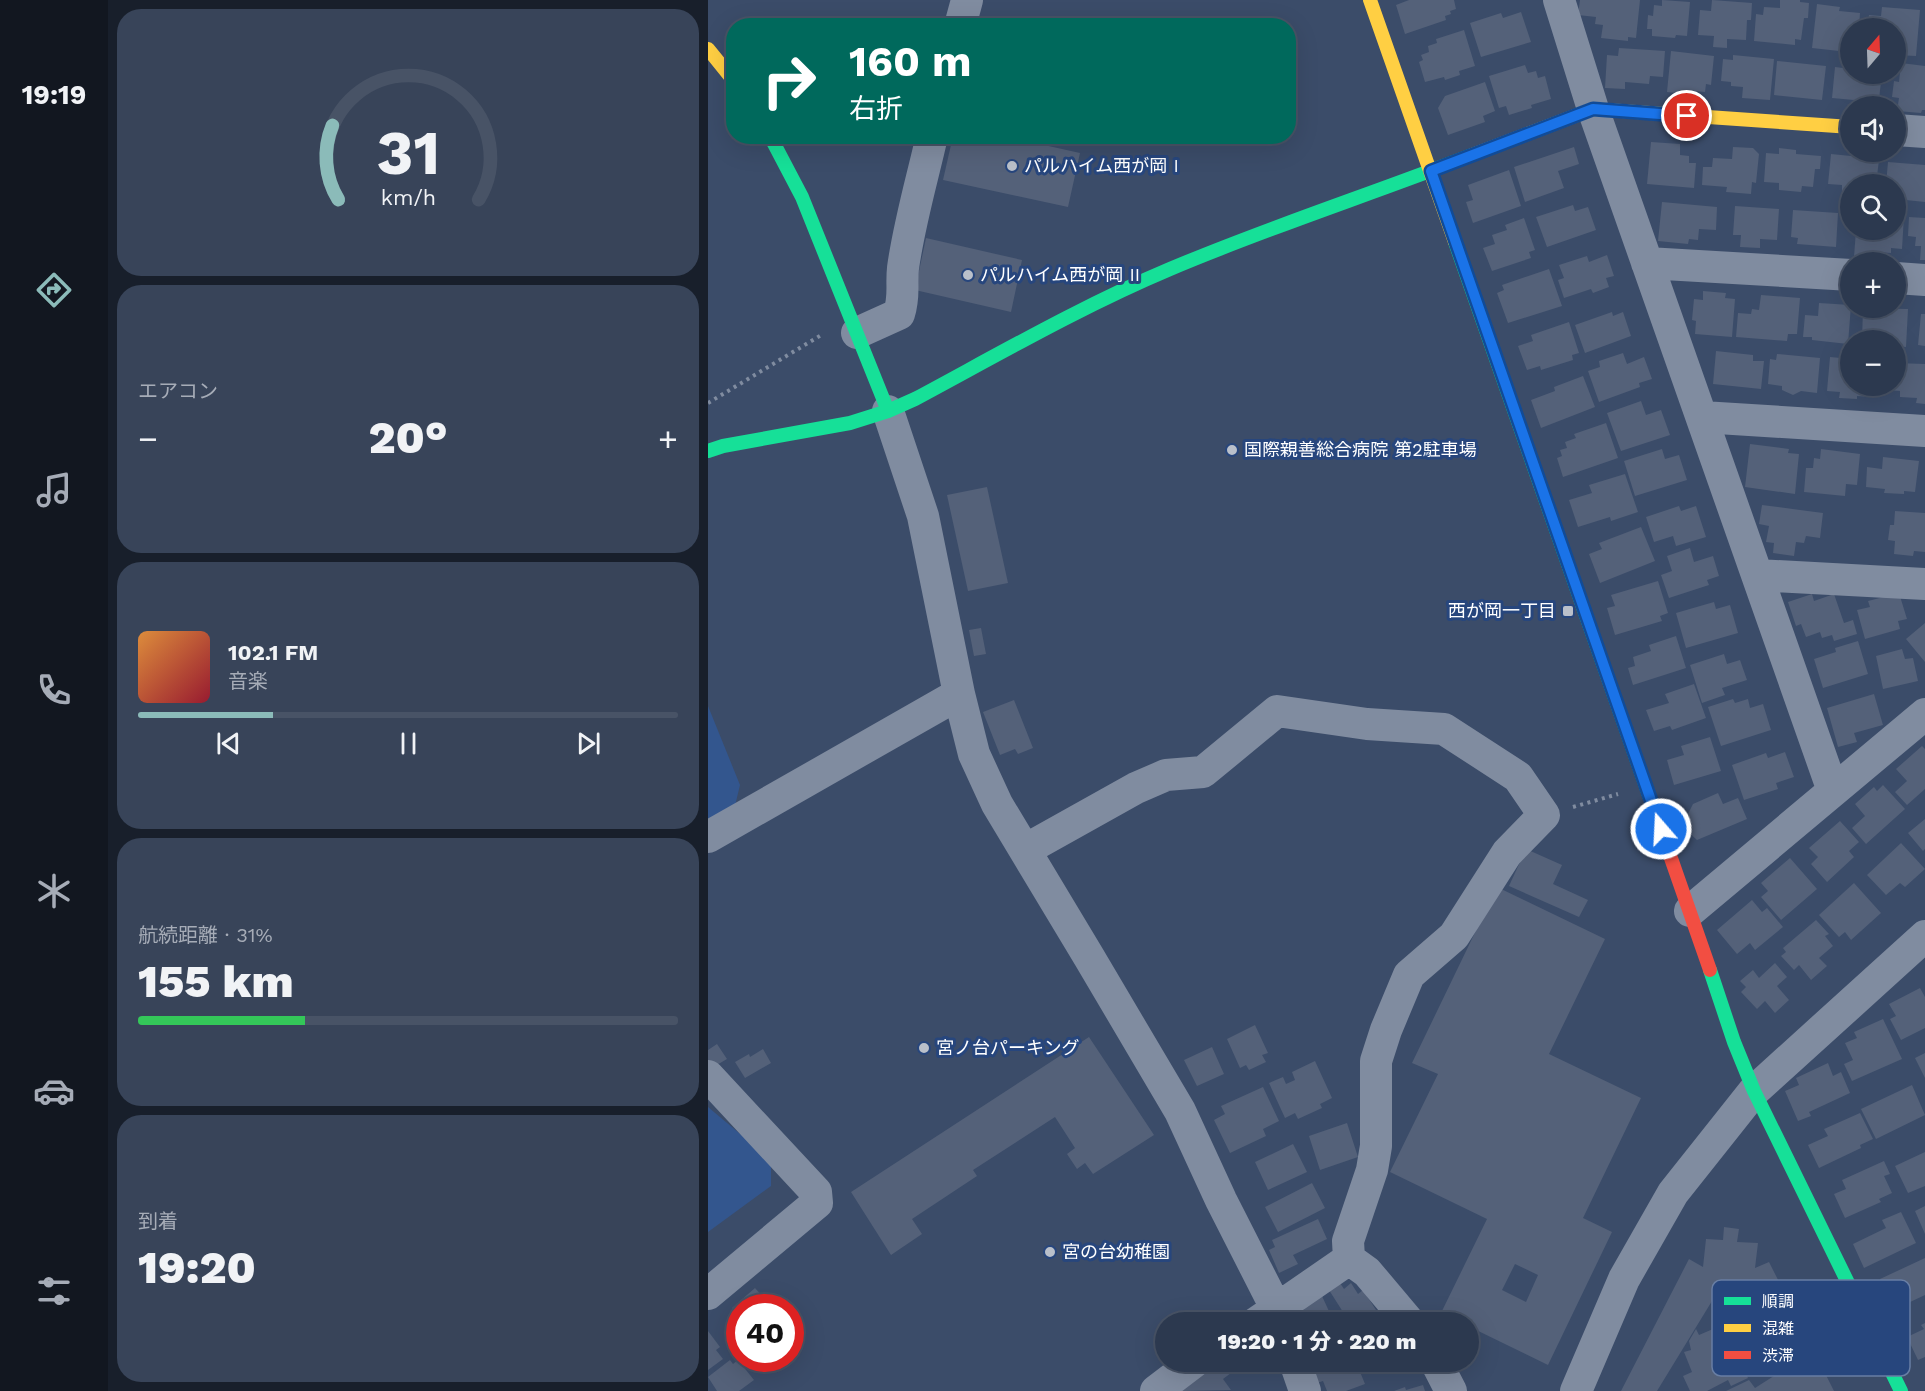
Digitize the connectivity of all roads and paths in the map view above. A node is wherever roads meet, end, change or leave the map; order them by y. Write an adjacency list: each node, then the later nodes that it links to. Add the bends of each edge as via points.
1 (967, 0): 4 (street)
2 (1370, 0): 13 (street)
3 (1559, 0): 7 (street)
4 (962, 18)
5 (708, 49): 6 (street)
6 (726, 71)
7 (1593, 109): 8 (street); 13 (street); 14 (street)
8 (1840, 126)
9 (1906, 131): 10 (street)
10 (1925, 132)
11 (774, 144): 19 (street, via 802,197)
12 (930, 144): 19 (street, via 910,230 903,271 904,300 899,314)
13 (1431, 171): 21 (street, via 1169,269 1088,306); 34 (street)
14 (1647, 263): 15 (street); 22 (street)
15 (1840, 274)
16 (1906, 279): 17 (street)
17 (1925, 280)
18 (826, 333): 20 (path)
19 (857, 333): 21 (street)
20 (708, 403)
21 (888, 411): 24 (street, via 850,423); 27 (street, via 923,516)
22 (1702, 417): 23 (street); 25 (street)
23 (1925, 431)
24 (708, 451)
25 (1757, 575): 26 (street); 29 (street)
26 (1925, 584)
27 (959, 694): 32 (street); 33 (street, via 974,754 997,804)
28 (1925, 714): 29 (street)
29 (1833, 791): 34 (street)
30 (1619, 794): 31 (path)
31 (1544, 815): 33 (street, via 1518,777 1444,729 1367,724 1277,711 1203,772 1166,775); 38 (street, via 1507,853 1454,936 1409,975 1376,1060 1376,1146 1348,1241)
32 (708, 837)
33 (1025, 849): 41 (street, via 1180,1111)
34 (1690, 911): 37 (street)
35 (1925, 936): 37 (street)
36 (708, 1077): 40 (street, via 816,1192 817,1203)
37 (1754, 1091): 39 (street); 51 (street, via 1673,1193 1624,1279)
38 (1349, 1259): 42 (street); 43 (street, via 1366,1272)
39 (1847, 1280)
40 (708, 1294)
41 (1268, 1312)
42 (1280, 1312)
43 (1401, 1312)
44 (1181, 1372): 48 (street)
45 (1298, 1372): 49 (street)
46 (1441, 1372): 50 (street)
47 (1894, 1376): 52 (street)
48 (1156, 1391)
49 (1305, 1391)
50 (1451, 1391)
51 (1576, 1391)
52 (1901, 1391)

